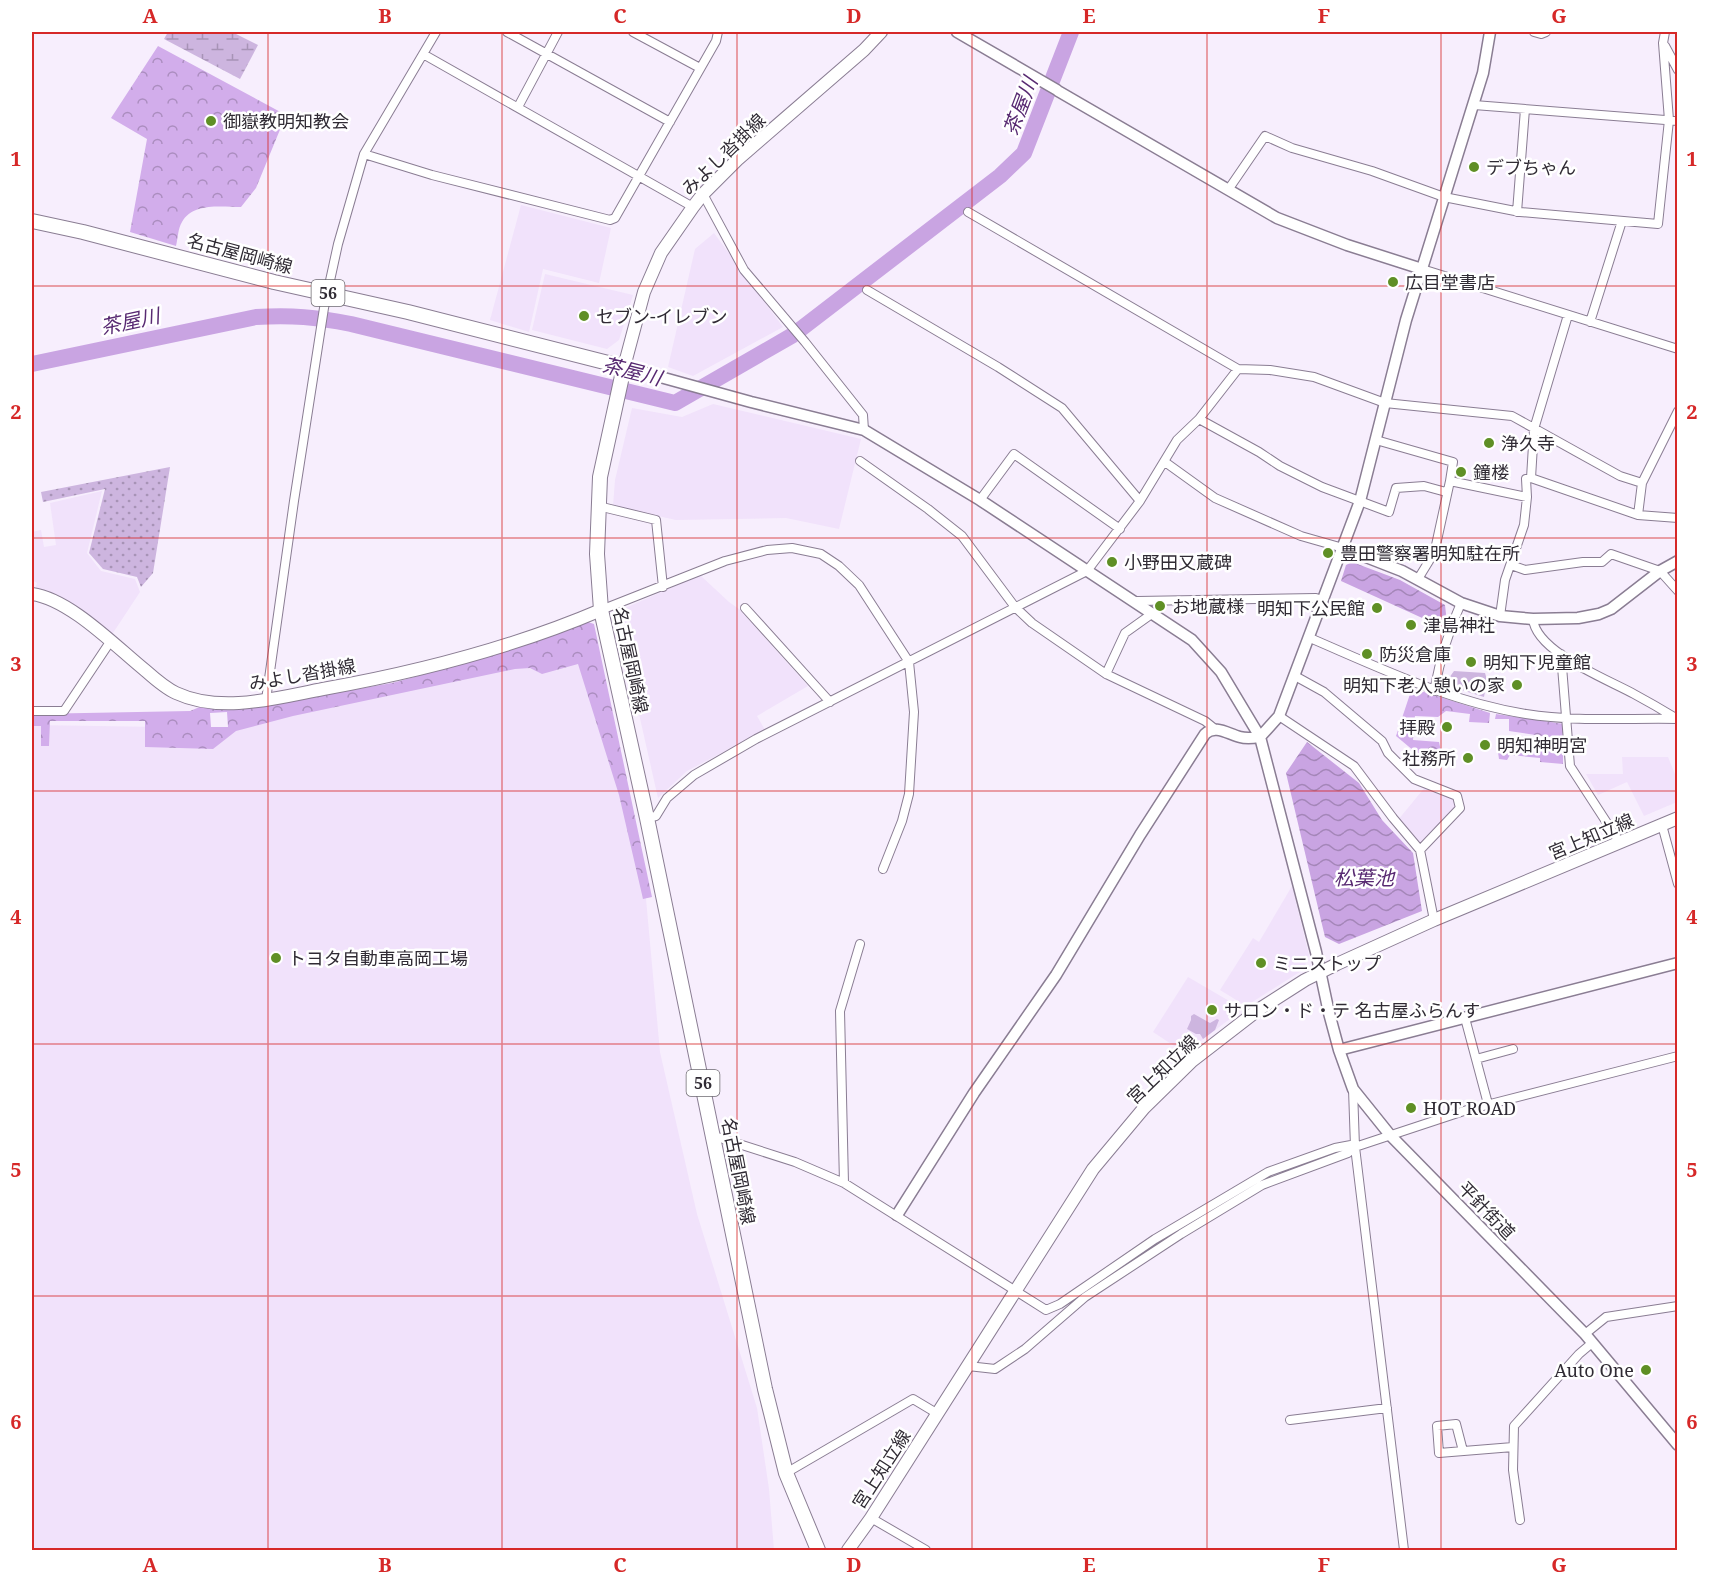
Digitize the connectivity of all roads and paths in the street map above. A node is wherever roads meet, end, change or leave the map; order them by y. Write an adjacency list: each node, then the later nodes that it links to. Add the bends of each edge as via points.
1 (436, 32): 14 (street)
2 (507, 32): 13 (street)
3 (558, 32): 13 (street)
4 (633, 32): 15 (street)
5 (718, 32): 15 (street)
6 (881, 32): 25 (main road, みよし沓掛線)
7 (957, 32): 24 (street)
8 (1490, 32): 17 (street)
9 (1534, 32): 10 (street)
10 (1546, 32)
11 (1665, 32): 12 (street)
12 (1663, 43): 16 (street); 20 (street)
13 (546, 53): 18 (street); 21 (street)
14 (423, 54): 18 (street); 22 (street)
15 (700, 68): 21 (street)
16 (1677, 70)
17 (1474, 105): 19 (street); 26 (street)
18 (518, 106): 23 (street)
19 (1525, 109): 20 (street); 29 (street)
20 (1673, 120): 30 (street, via 1658,224)
21 (670, 122): 23 (street)
22 (364, 154): 23 (street, via 610,220 615,218); 34 (street)
23 (640, 176): 27 (street)
24 (1228, 190): 26 (street, via 1265,136); 32 (street, via 1277,218)
25 (703, 194): 27 (main road, みよし沓掛線); 44 (street, via 744,270 863,415)
26 (1444, 197): 29 (street); 32 (street)
27 (693, 207): 39 (main road, みよし沓掛線, via 662,253 644,292)
28 (968, 212): 38 (street)
29 (1517, 212): 30 (street)
30 (1622, 221): 36 (street)
31 (32, 222): 34 (main road, 名古屋岡崎線 / 56)
32 (1422, 269): 35 (street); 40 (street)
33 (867, 290): 54 (street, via 1062,408)
34 (327, 292): 39 (main road, 名古屋岡崎線 / 56); 85 (street)
35 (1568, 315): 36 (street); 43 (street)
36 (1590, 322): 37 (street)
37 (1677, 349)
38 (1238, 369): 40 (street, via 1314,377); 42 (street)
39 (623, 373): 44 (street, 平針街道, via 687,384); 56 (main road, 名古屋岡崎線 / 56, via 600,477)
40 (1385, 403): 43 (street, via 1512,416); 45 (street)
41 (1677, 411): 50 (street)
42 (1199, 419): 47 (street, via 1177,440); 55 (street, via 1280,466)
43 (1534, 429): 48 (street); 50 (street, via 1620,476)
44 (864, 430): 53 (street, 平針街道)
45 (1376, 440): 49 (street, via 1453,462); 55 (street)
46 (860, 461): 72 (street, via 962,536)
47 (1165, 462): 54 (street); 60 (street, via 1215,498 1301,536)
48 (1531, 478): 52 (street, via 1526,478); 57 (street)
49 (1450, 481): 51 (street); 52 (street)
50 (1642, 483): 57 (street)
51 (1446, 492): 55 (street, via 1424,486 1396,488 1389,512); 65 (street, via 1436,544)
52 (1527, 497): 62 (street, via 1524,525)
53 (980, 500): 59 (street, via 1014,454); 63 (street, 平針街道)
54 (1140, 501): 59 (street)
55 (1360, 501): 60 (street)
56 (598, 506): 66 (street, via 656,520); 74 (main road, 名古屋岡崎線 / 56)
57 (1638, 515): 58 (street)
58 (1677, 518)
59 (1120, 529): 63 (street)
60 (1343, 548): 65 (street); 69 (street)
61 (1677, 561): 64 (street)
62 (1511, 565): 64 (street, via 1525,570 1602,562 1611,554); 76 (street)
63 (1087, 571): 70 (street, 平針街道); 72 (street)
64 (1660, 571): 67 (street); 77 (street, via 1623,601 1599,614)
65 (1418, 579): 71 (street)
66 (663, 587): 74 (street); 81 (street, via 725,561 767,550 792,548 821,554 859,585)
67 (1677, 591)
68 (32, 594): 79 (main road, みよし沓掛線, via 54,599)
69 (1323, 600): 70 (street); 78 (street)
70 (1137, 601): 75 (street, 平針街道)
71 (1461, 603): 76 (street); 84 (street, via 1442,653)
72 (1015, 607): 81 (street); 82 (street)
73 (745, 608): 86 (street)
74 (602, 610): 85 (main road, みよし沓掛線, via 420,670); 93 (main road, 名古屋岡崎線 / 56)
75 (1153, 613): 82 (street, via 1125,633); 92 (street, 平針街道, via 1192,640 1221,672)
76 (1500, 616): 77 (street)
77 (1533, 619): 80 (street, via 1537,632)
78 (1310, 638): 83 (street); 84 (street)
79 (110, 642): 85 (main road, みよし沓掛線, via 175,692 225,703); 87 (street, via 64,711)
80 (1561, 654): 89 (street); 90 (street)
81 (909, 662): 86 (street); 98 (street, via 914,711 909,794)
82 (1106, 674): 91 (street)
83 (1294, 676): 88 (street); 97 (street, via 1324,692 1382,741 1388,753 1414,778 1457,796 1460,808)
84 (1434, 691): 90 (street, via 1477,704)
85 (266, 700)
86 (830, 702): 93 (street, via 694,775 667,798 656,816)
87 (32, 711)
88 (1279, 716): 92 (street); 97 (street, via 1354,766)
89 (1677, 718): 90 (street)
90 (1567, 719): 96 (street, via 1570,766)
91 (1215, 729): 92 (street, via 1242,737); 115 (street, via 1205,734 1056,975 974,1093)
92 (1260, 737): 103 (street, 平針街道)
93 (647, 818): 112 (main road, 名古屋岡崎線 / 56)
94 (1677, 818): 95 (main road, 宮上知立線)
95 (1662, 825): 96 (main road, 宮上知立線); 99 (street)
96 (1620, 843): 100 (main road, 宮上知立線)
97 (1420, 850): 100 (street)
98 (884, 869)
99 (1677, 884)
100 (1434, 920): 103 (main road, 宮上知立線)
101 (860, 944): 114 (street, via 840,1011)
102 (1677, 963): 104 (street)
103 (1320, 972): 106 (street, 平針街道); 116 (main road, 宮上知立線, via 1258,1010 1192,1061 1144,1108 1093,1169)
104 (1465, 1018): 106 (street); 108 (street)
105 (1513, 1049): 108 (street)
106 (1339, 1050): 109 (street, 平針街道)
107 (1677, 1056): 110 (street)
108 (1476, 1059): 110 (street)
109 (1353, 1089): 111 (street, 平針街道); 113 (street)
110 (1488, 1104): 111 (street)
111 (1390, 1135): 113 (street); 118 (street, 平針街道)
112 (714, 1136): 114 (street, via 795,1162); 126 (main road, 名古屋岡崎線 / 56)
113 (1355, 1147): 116 (street, via 1335,1148 1268,1172 1046,1310); 119 (street, via 1262,1185 1181,1234 1085,1297 1025,1349 995,1369); 120 (street)
114 (844, 1183): 115 (street)
115 (897, 1215): 116 (street)
116 (1014, 1291): 119 (main road, 宮上知立線)
117 (1677, 1306): 118 (street, via 1606,1317)
118 (1589, 1339): 123 (street, 平針街道); 124 (street, via 1514,1426)
119 (968, 1366): 121 (main road, 宮上知立線)
120 (1387, 1408): 122 (street); 132 (street)
121 (938, 1414): 126 (street, via 913,1399); 127 (main road, 宮上知立線)
122 (1290, 1420)
123 (1677, 1445)
124 (1513, 1447): 125 (street); 128 (street)
125 (1462, 1451)
126 (786, 1473): 129 (main road, 名古屋岡崎線 / 56)
127 (871, 1518): 130 (main road, 宮上知立線); 131 (street)
128 (1520, 1520)
129 (818, 1551)
130 (848, 1551)
131 (926, 1551)
132 (1404, 1551)

